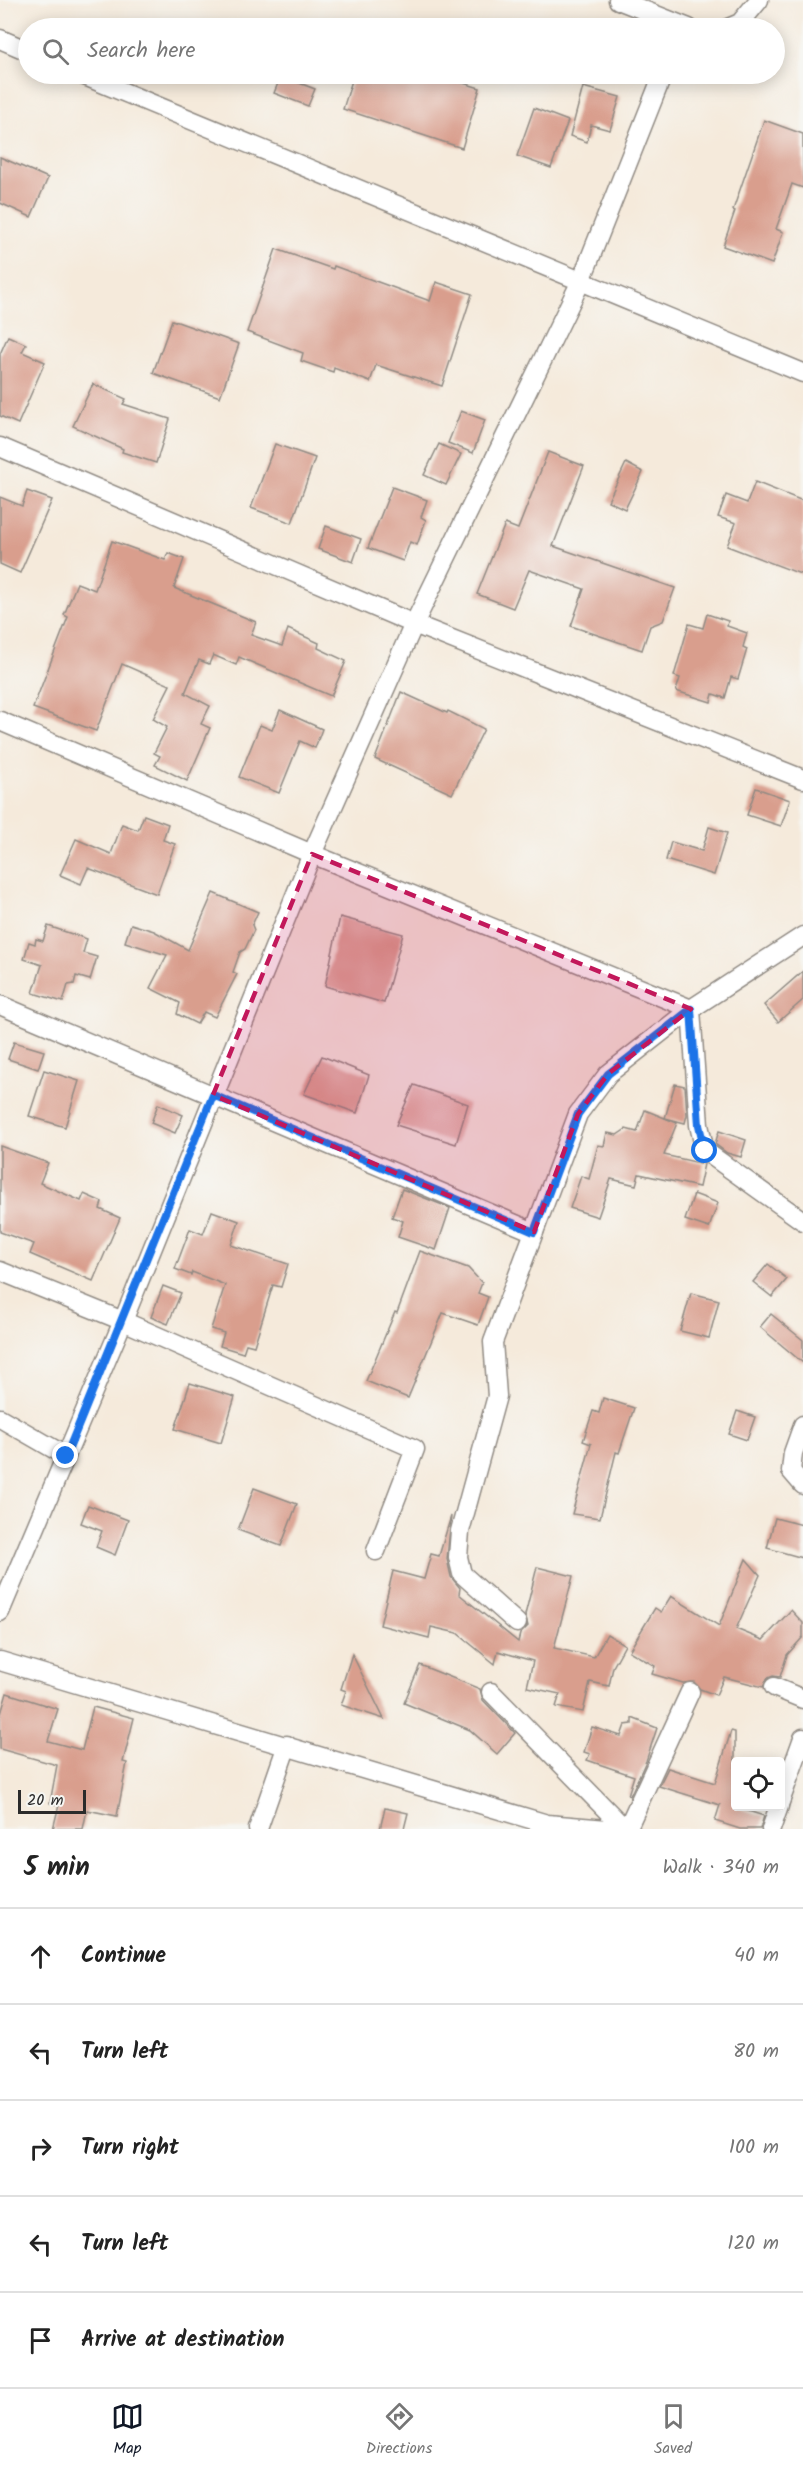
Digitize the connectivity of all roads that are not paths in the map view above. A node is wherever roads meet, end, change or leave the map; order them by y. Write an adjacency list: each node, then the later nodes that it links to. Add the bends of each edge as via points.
1 (618, 0): 3 (street)
2 (759, 0): 4 (street)
3 (664, 18)
4 (744, 18)
5 (0, 39): 6 (street)
6 (18, 47)
7 (104, 84): 9 (street)
8 (659, 84): 9 (street)
9 (581, 280): 10 (street); 12 (street)
10 (803, 373)
11 (0, 447): 12 (street)
12 (414, 624): 14 (street); 15 (street)
13 (0, 721): 15 (street)
14 (803, 779)
15 (312, 854): 18 (street); 19 (street)
16 (803, 936): 18 (street)
17 (0, 1005): 19 (street)
18 (691, 1009): 20 (street, via 699,1125 705,1151); 21 (street, via 608,1074 578,1114)
19 (213, 1095): 21 (street); 23 (street)
20 (803, 1221)
21 (534, 1232): 30 (street, via 493,1342 497,1396 460,1531 458,1557 462,1574)
22 (0, 1270): 23 (street)
23 (123, 1321): 26 (street); 28 (street, via 415,1449)
24 (0, 1418): 26 (street)
25 (803, 1425): 27 (street, via 791,1472)
26 (66, 1456): 29 (street)
27 (803, 1485)
28 (376, 1551)
29 (0, 1612)
30 (517, 1623)
31 (0, 1661): 37 (street)
32 (774, 1687): 35 (street)
33 (491, 1692): 43 (street)
34 (690, 1692): 43 (street)
35 (803, 1699)
36 (803, 1738): 38 (street)
37 (287, 1745): 40 (street); 41 (street)
38 (785, 1788)
39 (777, 1811): 44 (street)
40 (552, 1826): 42 (street)
41 (258, 1829)
42 (607, 1829)
43 (626, 1829)
44 (771, 1829)

